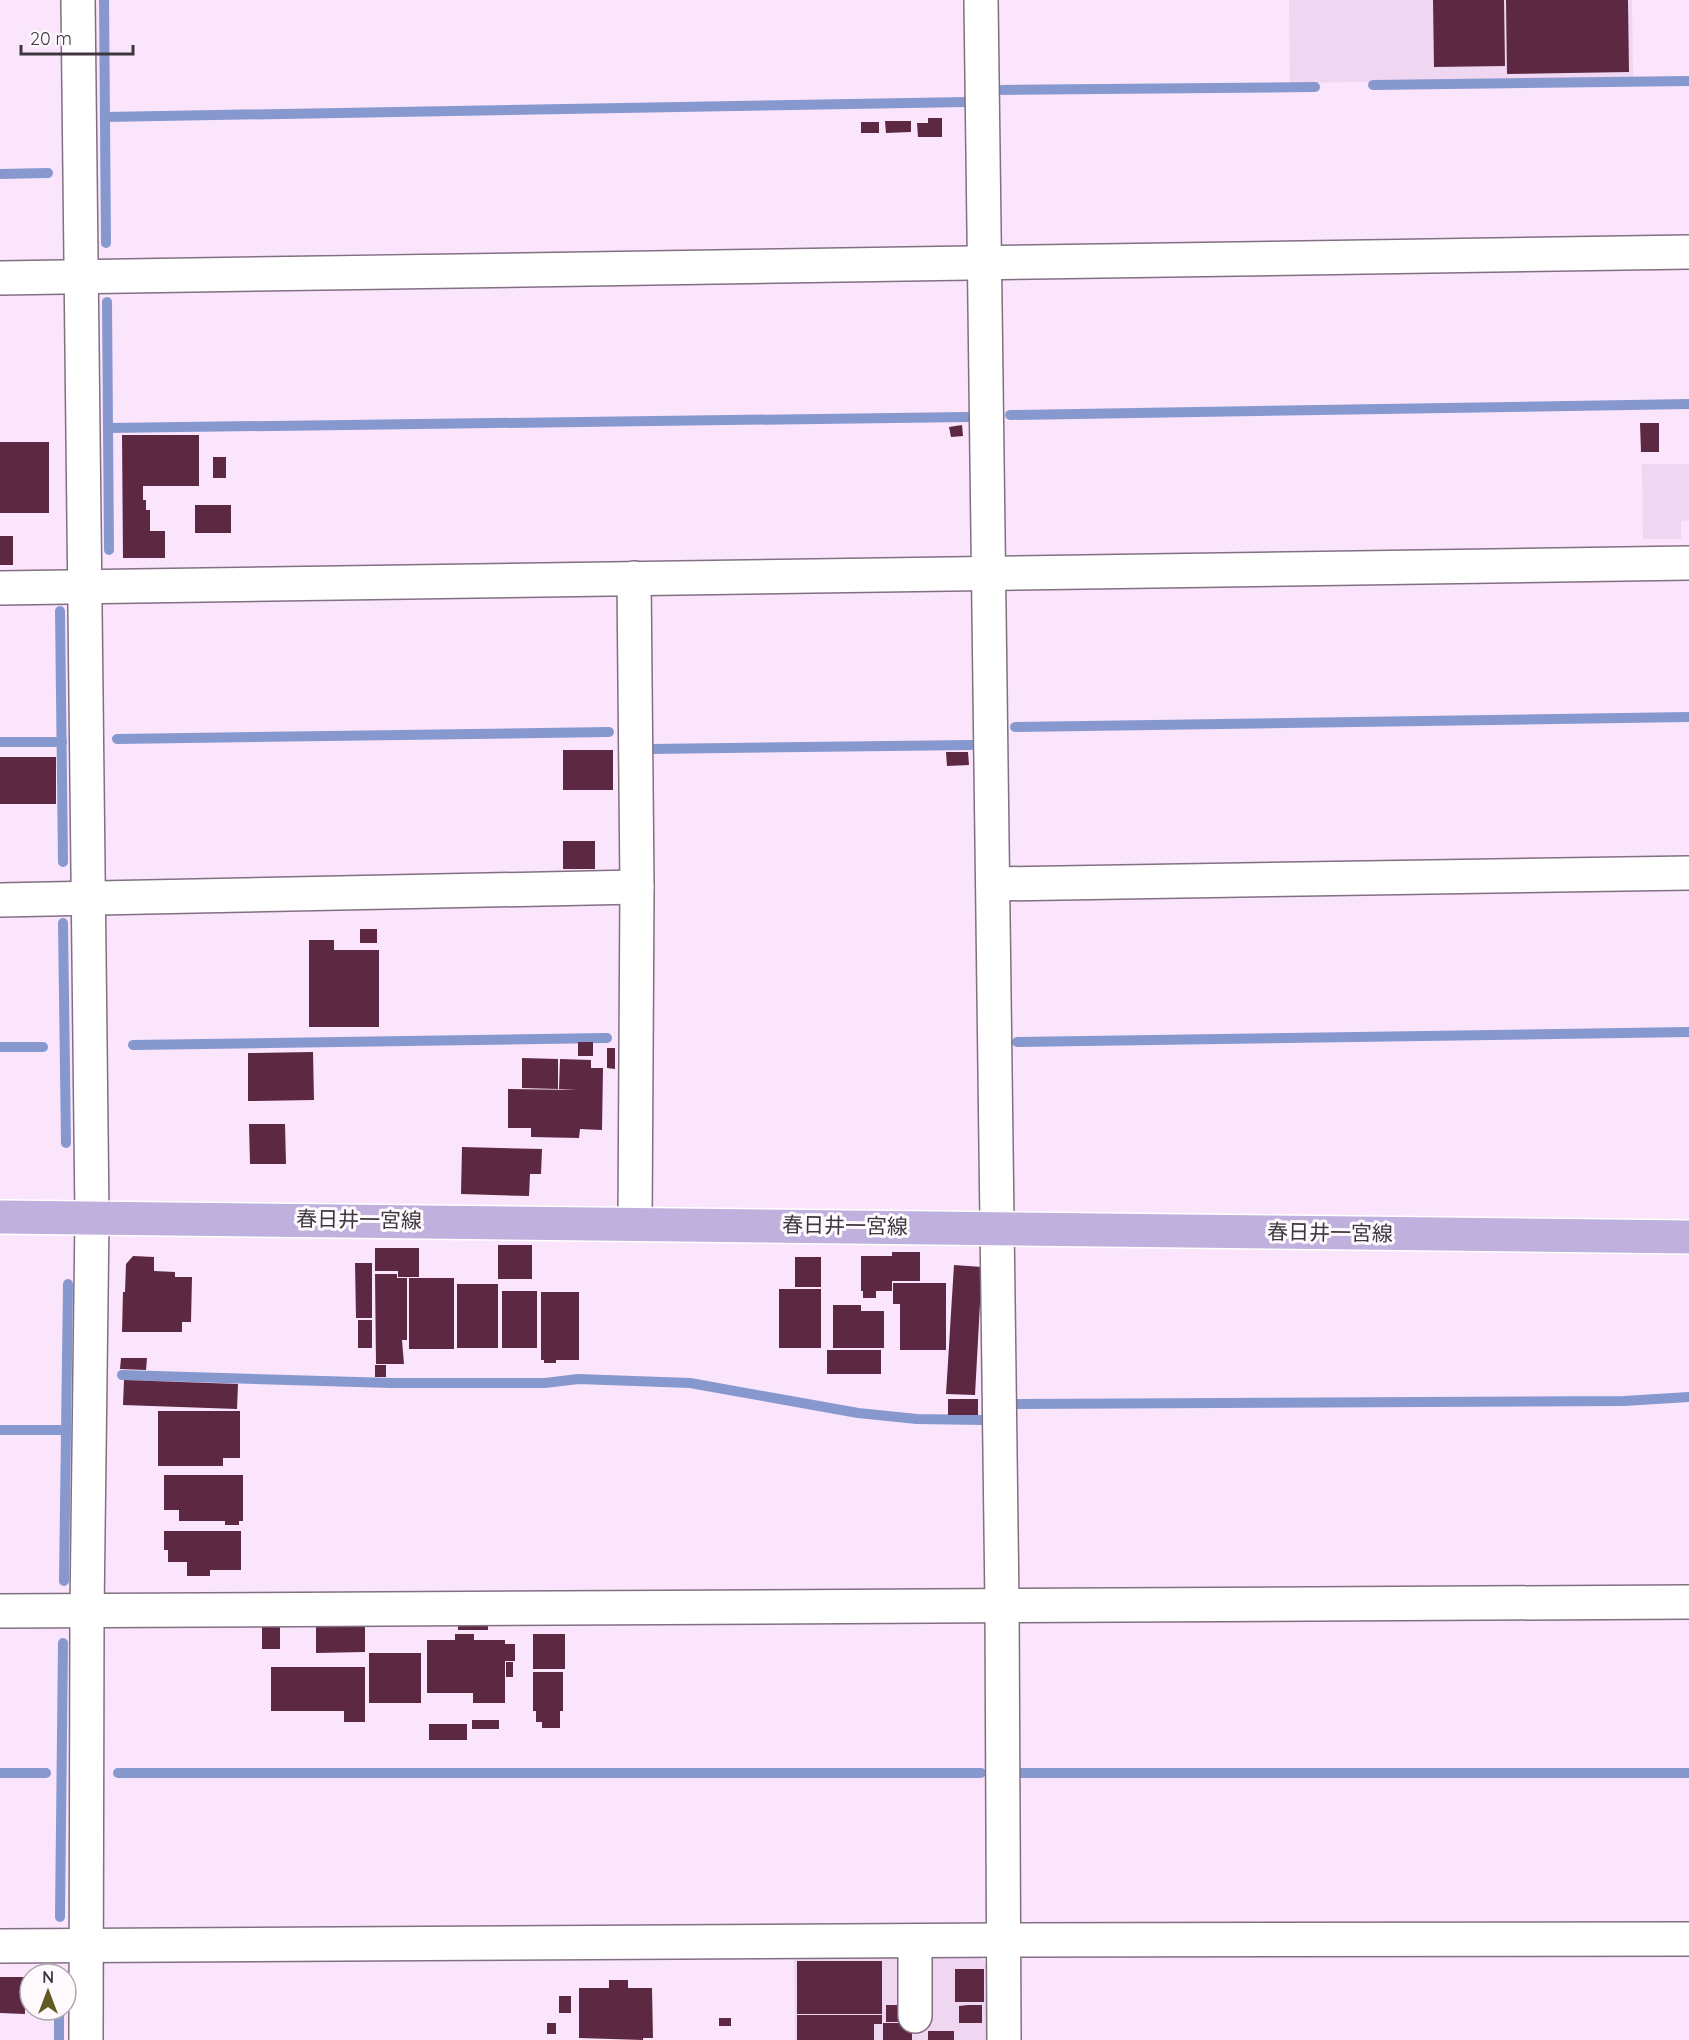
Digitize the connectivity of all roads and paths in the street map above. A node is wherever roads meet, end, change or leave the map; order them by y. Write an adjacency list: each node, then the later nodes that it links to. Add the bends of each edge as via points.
1 (78, 0): 5 (street)
2 (981, 0): 4 (street)
3 (1689, 252): 4 (street)
4 (984, 262): 5 (street); 8 (street)
5 (81, 277): 6 (street); 10 (street)
6 (0, 278)
7 (1689, 563): 8 (street)
8 (988, 573): 9 (street); 13 (street)
9 (634, 578): 10 (street); 14 (street)
10 (85, 587): 11 (street); 15 (street)
11 (0, 588)
12 (1689, 873): 13 (street)
13 (993, 884): 20 (street)
14 (637, 887): 15 (street); 19 (street)
15 (88, 898): 16 (street); 18 (street)
16 (0, 900)
17 (0, 1217): 18 (main road, 春日井一宮線)
18 (92, 1217): 19 (main road, 春日井一宮線); 25 (street)
19 (635, 1224): 20 (main road, 春日井一宮線)
20 (997, 1228): 21 (main road, 春日井一宮線); 23 (street)
21 (1689, 1237)
22 (1689, 1602): 23 (street)
23 (1002, 1605): 25 (street); 27 (street)
24 (0, 1611): 25 (street)
25 (87, 1611): 30 (street)
26 (1689, 1939): 27 (street)
27 (1004, 1940): 28 (street); 33 (street)
28 (915, 1941): 30 (street); 31 (street)
29 (0, 1946): 30 (street)
30 (86, 1946): 32 (street)
31 (915, 2016)
32 (86, 2040)
33 (1004, 2040)

